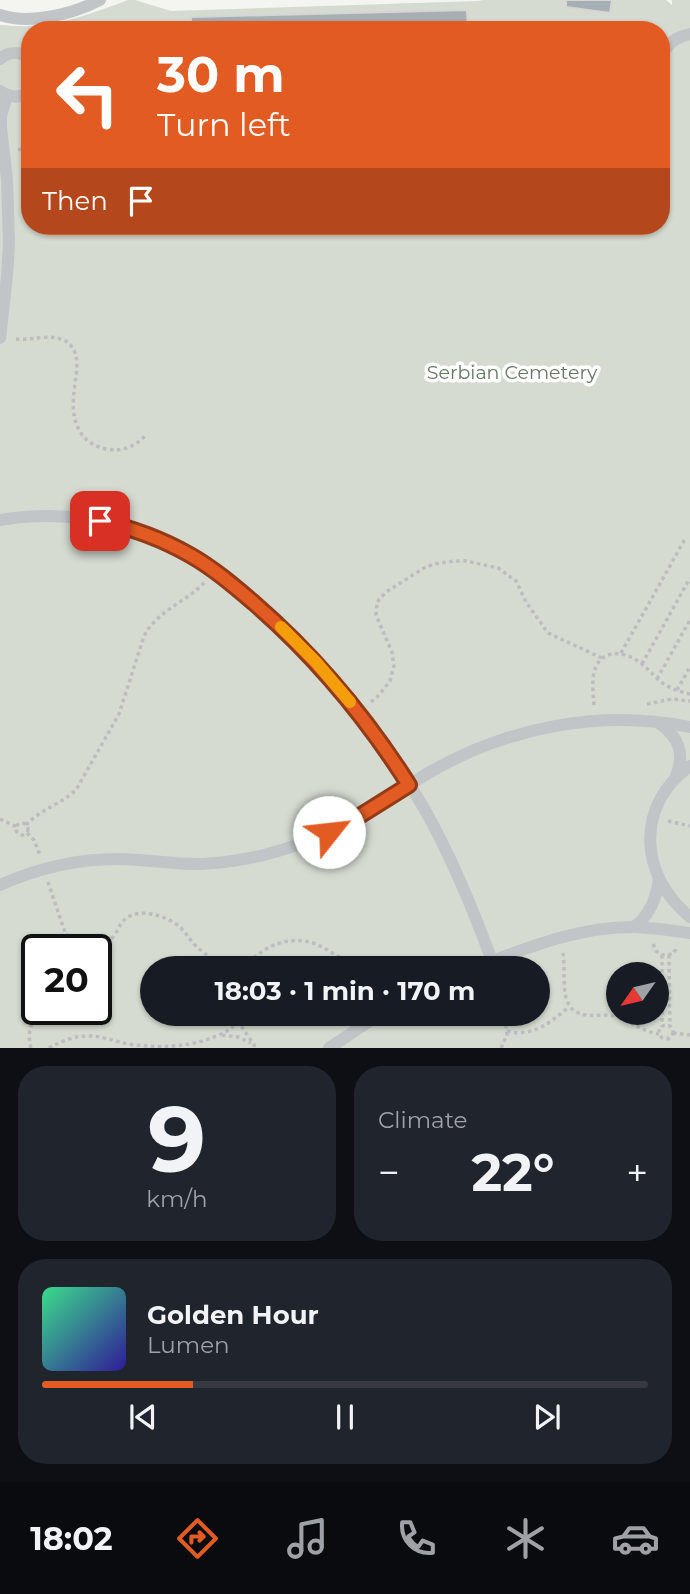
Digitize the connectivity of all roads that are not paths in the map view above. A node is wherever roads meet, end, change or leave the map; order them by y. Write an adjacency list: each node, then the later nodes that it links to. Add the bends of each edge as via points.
1 (100, 0): 2 (lane, via 83,9 34,18)
2 (0, 15)
3 (690, 34): 4 (lane)
4 (670, 43)
5 (21, 54): 6 (lane, via 11,53)
6 (0, 59)
7 (4, 93): 8 (lane); 9 (lane, via 1,128 9,243)
8 (21, 96)
9 (0, 337)
10 (1, 519): 15 (lane, via 75,517 125,527 169,544 214,570 294,640 338,687)
11 (659, 722): 12 (lane); 14 (lane, via 679,747); 15 (lane, via 616,720 545,727 496,741)
12 (690, 727)
13 (690, 766): 14 (lane)
14 (676, 777): 16 (lane, via 652,818 650,850)
15 (409, 785): 17 (lane, via 329,832 257,857 203,864 95,859 44,868); 21 (lane, via 453,865)
16 (659, 879): 18 (lane); 19 (lane, via 651,908)
17 (0, 885)
18 (690, 917)
19 (634, 927): 20 (lane); 22 (lane, via 560,937)
20 (690, 933)
21 (490, 956)
22 (506, 956)
23 (362, 1026): 24 (lane)
24 (328, 1048)

